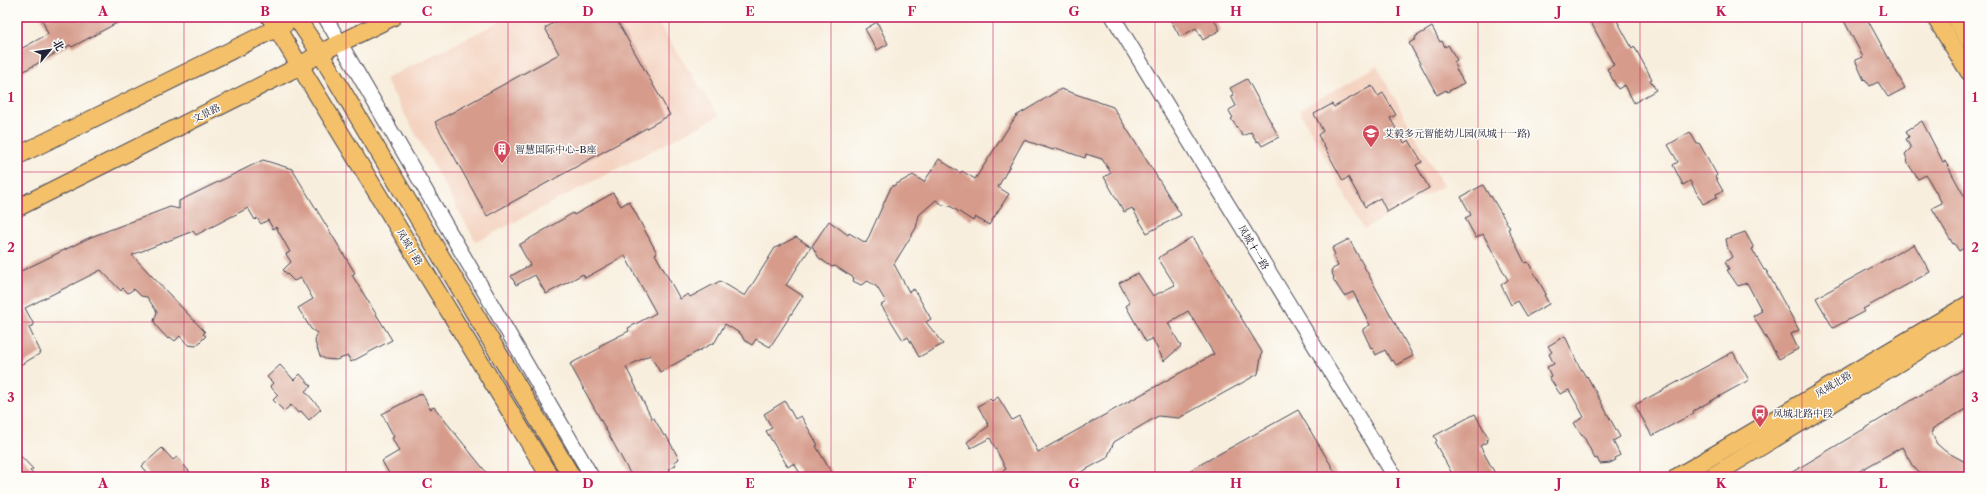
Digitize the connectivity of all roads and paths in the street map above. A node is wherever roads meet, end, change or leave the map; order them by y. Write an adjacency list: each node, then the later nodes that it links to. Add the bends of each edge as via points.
1 (296, 17): 7 (main road); 10 (main road)
2 (325, 17): 9 (street)
3 (393, 17): 9 (main road, 文景路)
4 (1113, 17): 20 (street, 凤城十一路)
5 (1936, 17): 12 (main road)
6 (1955, 17): 8 (main road)
7 (273, 23): 11 (main road, 凤城十路); 13 (main road)
8 (1969, 40)
9 (341, 42): 10 (main road, 文景路); 19 (street)
10 (320, 53): 11 (main road, 文景路); 18 (main road)
11 (300, 66): 14 (main road, 文景路); 17 (main road, 凤城十路)
12 (1969, 72)
13 (17, 156)
14 (17, 208)
15 (1969, 304): 21 (main road, 凤城北路)
16 (1969, 320): 22 (main road, 凤城北路)
17 (550, 477)
18 (572, 477)
19 (592, 477)
20 (1395, 477)
21 (1677, 477)
22 (1711, 477)

